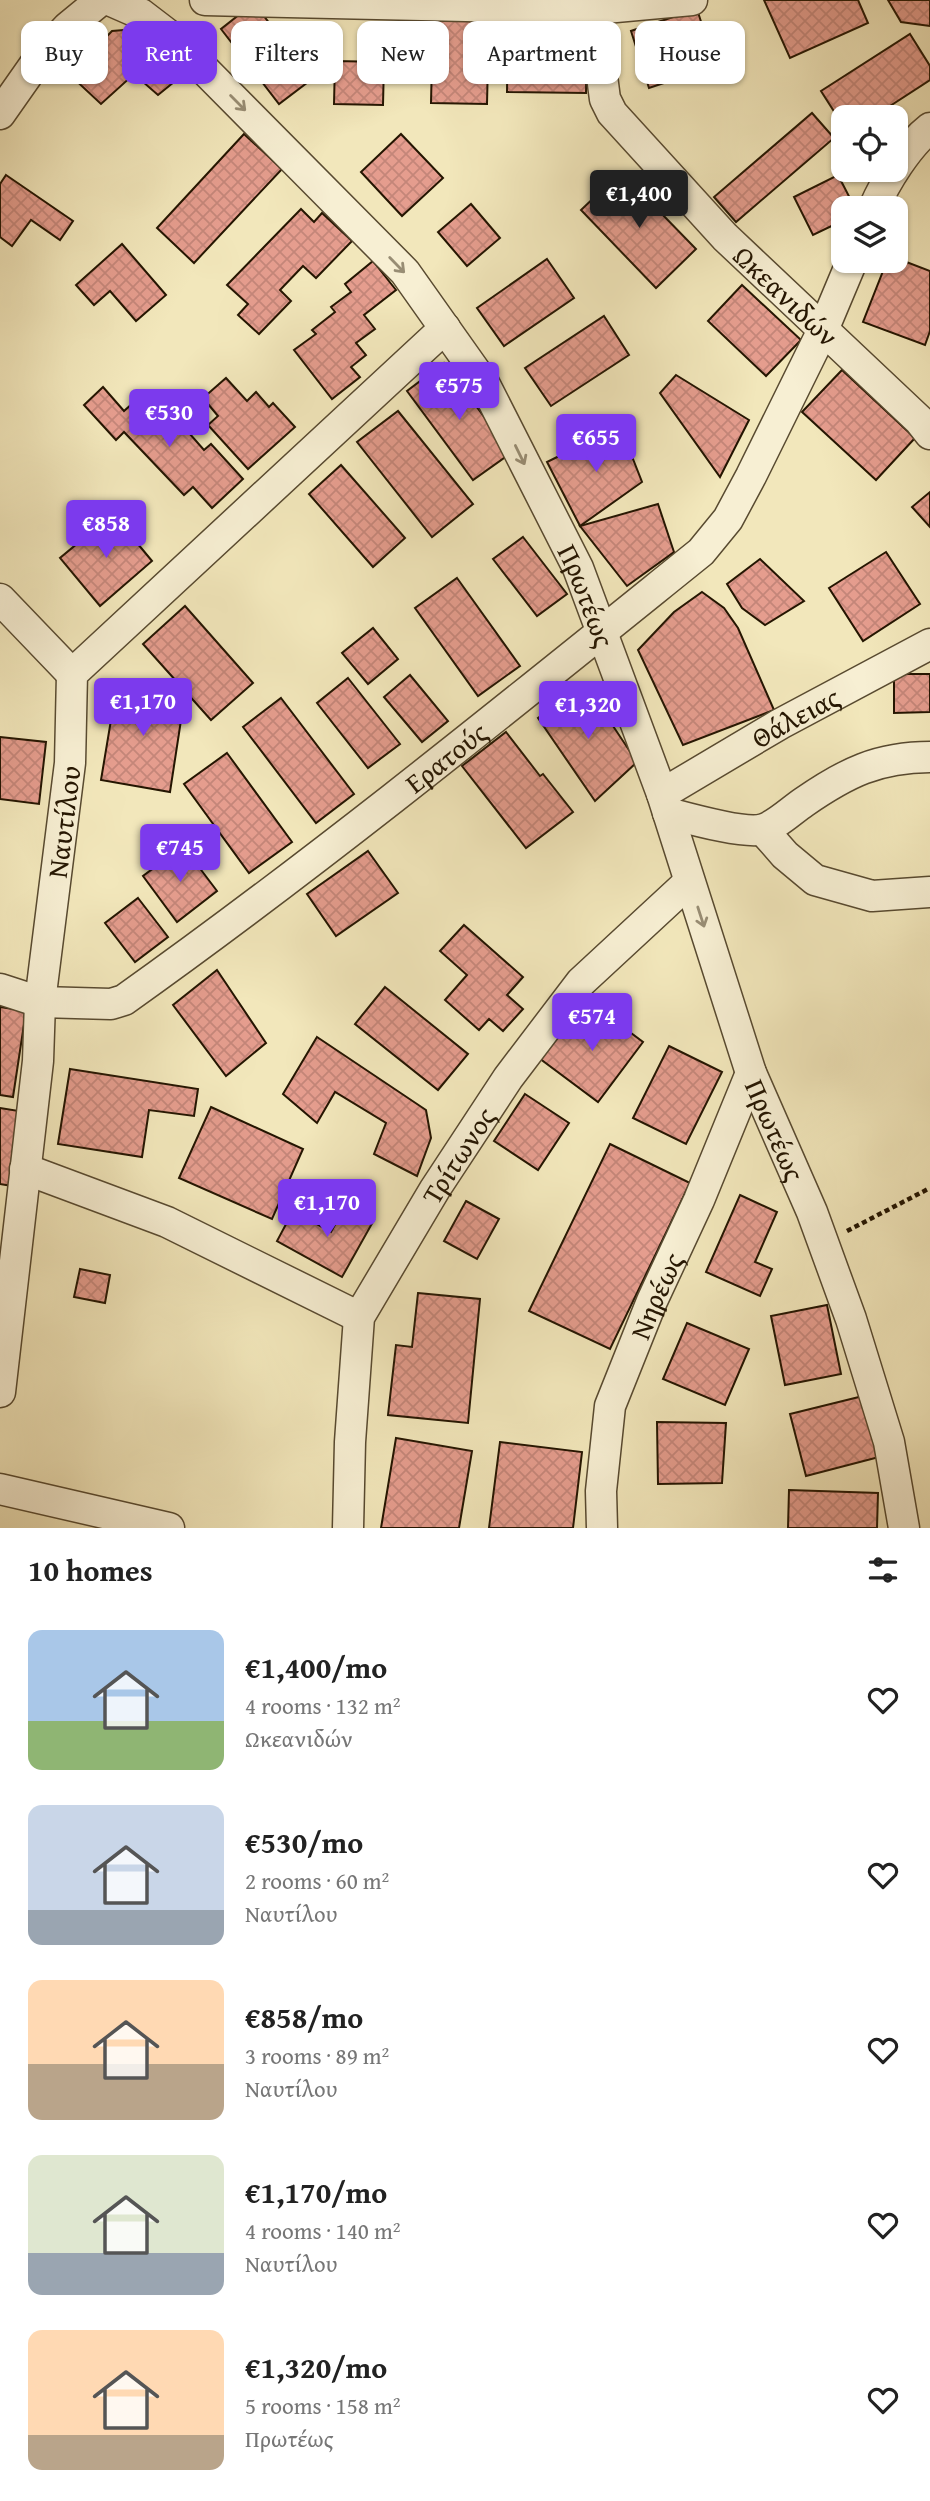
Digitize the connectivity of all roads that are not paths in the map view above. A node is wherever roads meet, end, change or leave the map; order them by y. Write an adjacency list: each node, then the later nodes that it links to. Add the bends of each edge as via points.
1 (101, 0): 6 (street, via 40,57)
2 (109, 0): 10 (street, Πρωτέως, one-way to 10, via 141,14 175,40 405,272)
3 (205, 0): 5 (street)
4 (692, 0): 5 (street)
5 (593, 5): 11 (street, Ωκεανιδών, via 605,99 612,113 725,237)
6 (0, 114)
7 (930, 128): 8 (street)
8 (879, 196)
9 (847, 273): 11 (street, Ερατούς)
10 (445, 328): 14 (street, Πρωτέως, one-way to 14, via 485,385 578,568); 16 (street)
11 (823, 330): 12 (street, Ωκεανιδών); 14 (street, Ερατούς, via 728,519 701,552)
12 (930, 434)
13 (0, 599): 16 (street)
14 (600, 633): 18 (street, Πρωτέως); 23 (street, Ερατούς, via 339,840 124,1000 111,1004)
15 (930, 644): 18 (street, Θάλειας, via 780,724)
16 (72, 674): 23 (street, Ναυτίλου, via 69,763)
17 (930, 757): 19 (street, via 874,765 840,778)
18 (665, 804): 19 (street, via 714,826); 20 (street, Πρωτέως)
19 (762, 830): 21 (street, via 815,880 872,896)
20 (689, 882): 24 (street, Πρωτέως, one-way to 24); 26 (street, Τρίτωνος, via 581,982 516,1067 435,1189)
21 (930, 892)
22 (0, 989): 23 (street, Ερατούς)
23 (40, 1002): 25 (street, Ναυτίλου)
24 (751, 1073): 31 (street, Νηρέως, via 610,1406); 32 (street, Πρωτέως, via 812,1212 851,1319 889,1442)
25 (25, 1169): 26 (street, via 167,1222); 27 (street, Ναυτίλου)
26 (359, 1317): 30 (street, Τρίτωνος)
27 (0, 1392)
28 (0, 1489): 29 (street)
29 (169, 1528)
30 (348, 1528)
31 (602, 1528)
32 (904, 1528)

